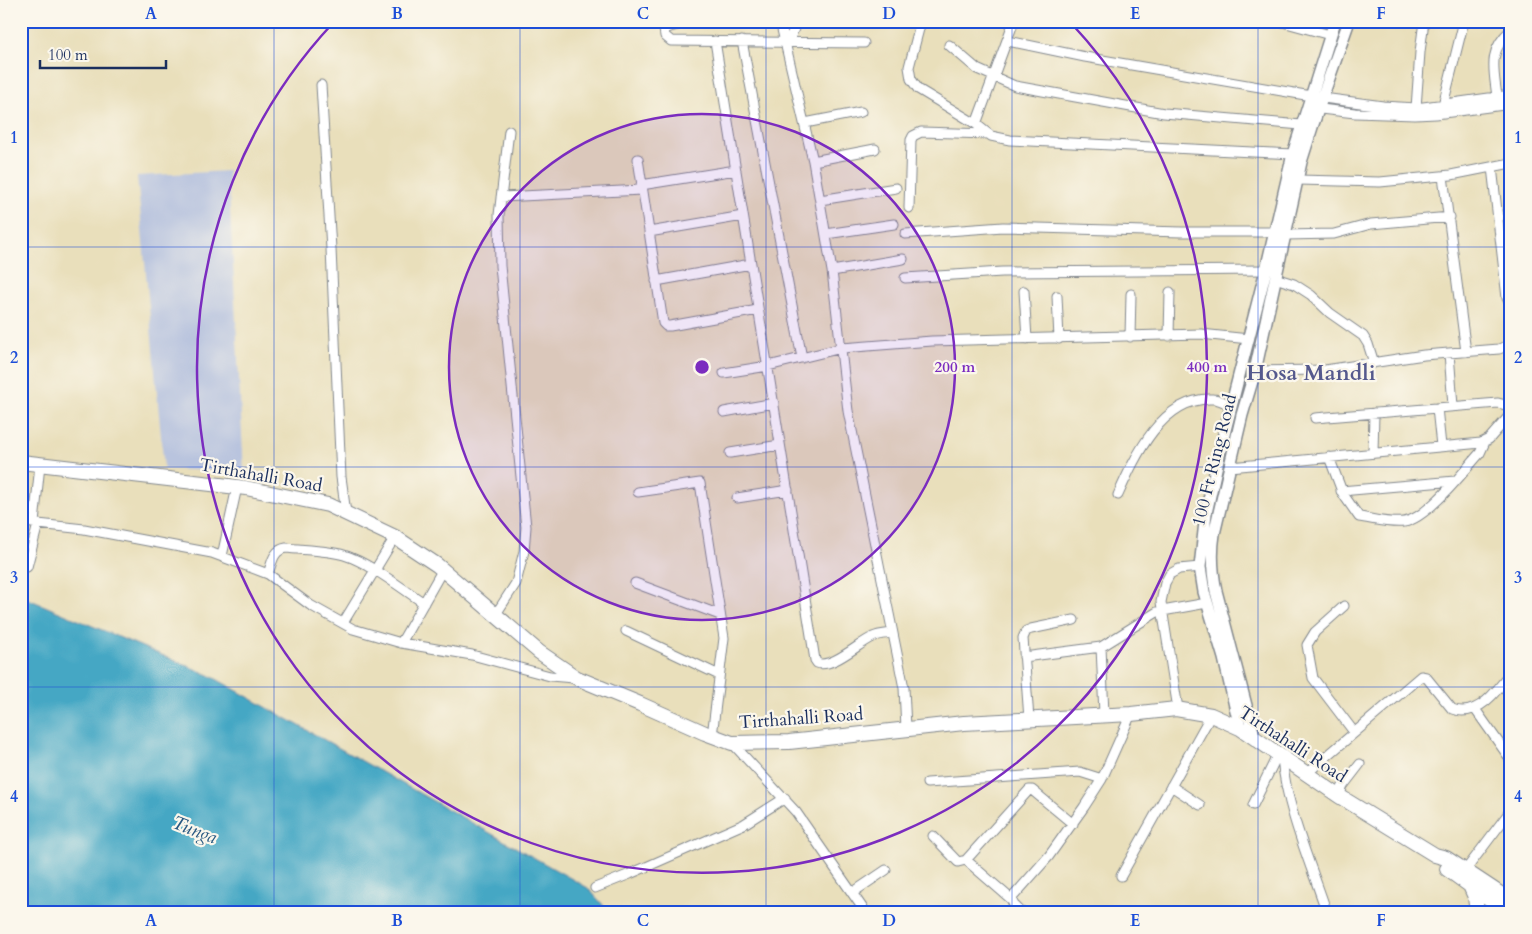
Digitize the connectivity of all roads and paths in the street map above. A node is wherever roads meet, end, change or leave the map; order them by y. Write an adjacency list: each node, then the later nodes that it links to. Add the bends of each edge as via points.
1 (780, 21): 15 (street)
2 (797, 21): 15 (street)
3 (922, 21): 30 (street, via 909,67 911,79 918,89)
4 (1014, 21): 16 (street)
5 (1279, 21): 12 (street)
6 (1335, 21): 12 (main road, 100 Ft Ring Road)
7 (1349, 21): 23 (main road, 100 Ft Ring Road)
8 (1424, 21): 27 (street)
9 (1464, 21): 26 (street)
10 (685, 22): 13 (street, via 664,29 667,40)
11 (1511, 30): 22 (street, via 1496,49 1493,65)
12 (1330, 35): 24 (main road, 100 Ft Ring Road)
13 (715, 41): 14 (street); 40 (street)
14 (742, 41): 15 (street); 76 (street)
15 (787, 41): 17 (street); 29 (street)
16 (1008, 41): 19 (street); 24 (street)
17 (864, 43)
18 (950, 45): 19 (street, via 977,69)
19 (994, 78): 30 (street); 31 (street, via 1014,86 1164,113)
20 (320, 85): 107 (street, via 331,249 340,477)
21 (1511, 96): 22 (street)
22 (1497, 97): 26 (street)
23 (1323, 98): 24 (main road, 100 Ft Ring Road); 27 (street)
24 (1312, 104): 25 (street, via 1355,113 1415,115); 31 (main road, 100 Ft Ring Road); 42 (main road, 100 Ft Ring Road)
25 (1511, 104)
26 (1443, 105): 27 (street)
27 (1416, 108)
28 (861, 112): 29 (street)
29 (806, 123): 37 (street)
30 (976, 124): 33 (street)
31 (1301, 126): 35 (main road, 100 Ft Ring Road)
32 (509, 131): 45 (street)
33 (989, 134): 35 (street, via 1010,140); 47 (street, via 921,132 914,136)
34 (875, 149): 37 (street)
35 (1293, 154): 54 (main road, 100 Ft Ring Road)
36 (638, 159): 43 (street)
37 (814, 161): 46 (street)
38 (1511, 163): 39 (street)
39 (1492, 167): 41 (street); 65 (street, via 1508,298)
40 (736, 170): 43 (street); 48 (street)
41 (1443, 176): 42 (street, via 1380,182); 49 (street)
42 (1298, 180): 54 (main road, 100 Ft Ring Road)
43 (642, 187): 45 (street); 51 (street)
44 (896, 188): 46 (street)
45 (501, 197): 122 (street, via 500,266 526,527 516,583)
46 (820, 200): 52 (street)
47 (909, 208)
48 (743, 216): 51 (street); 56 (street)
49 (1450, 217): 54 (street, via 1371,224 1334,234); 74 (street)
50 (894, 224): 52 (street)
51 (648, 232): 60 (street)
52 (826, 234): 57 (street)
53 (905, 234): 54 (street, via 1003,227)
54 (1280, 234): 58 (main road, 100 Ft Ring Road)
55 (903, 259): 57 (street)
56 (751, 264): 60 (street); 66 (street)
57 (832, 271): 73 (street)
58 (1271, 274): 59 (street, via 1002,272); 70 (main road, 100 Ft Ring Road); 77 (street, via 1311,295 1363,336); 79 (main road, 100 Ft Ring Road)
59 (905, 278)
60 (656, 281): 66 (street, via 666,326)
61 (1024, 290): 71 (street)
62 (1170, 292): 67 (street)
63 (1131, 294): 68 (street)
64 (1057, 296): 69 (street)
65 (1511, 301)
66 (758, 310): 78 (street)
67 (1169, 336): 68 (street); 70 (street, via 1201,334)
68 (1130, 337): 69 (street)
69 (1059, 339): 71 (street)
70 (1248, 339): 82 (main road, 100 Ft Ring Road)
71 (1027, 340): 73 (street, via 932,341)
72 (1511, 344): 74 (street, via 1499,349)
73 (842, 348): 76 (street); 127 (street, via 848,411)
74 (1466, 352): 75 (street)
75 (1449, 353): 77 (street); 83 (street)
76 (802, 358): 78 (street)
77 (1374, 362): 79 (street, via 1325,370)
78 (768, 366): 80 (street); 81 (street)
79 (1255, 371): 99 (main road, 100 Ft Ring Road)
80 (724, 374)
81 (774, 403): 86 (street); 92 (street)
82 (1231, 405): 105 (street, via 1213,398 1190,402 1164,418 1141,447); 113 (main road, 100 Ft Ring Road, via 1206,513)
83 (1453, 406): 84 (street); 85 (street, via 1498,403)
84 (1437, 408): 87 (street); 93 (street)
85 (1510, 408): 89 (street)
86 (724, 412)
87 (1374, 413): 88 (street); 94 (street)
88 (1315, 418)
89 (1504, 421): 90 (street); 91 (street)
90 (1511, 428)
91 (1485, 442): 93 (street); 100 (street, via 1480,453)
92 (780, 445): 95 (street); 102 (street)
93 (1441, 446): 94 (street)
94 (1373, 453): 96 (street)
95 (730, 454)
96 (1328, 458): 99 (street); 103 (street)
97 (21, 462): 98 (highway, Tirthahalli Road)
98 (40, 465): 101 (highway, Tirthahalli Road); 109 (street)
99 (1230, 467): 144 (main road, 100 Ft Ring Road, via 1214,534 1212,574)
100 (1456, 480): 103 (street); 103 (street, via 1426,512 1405,522 1359,517)
101 (237, 487): 107 (highway, Tirthahalli Road, via 328,505); 111 (street)
102 (788, 490): 106 (street); 127 (street, via 817,663 824,664 852,652 872,638)
103 (1341, 491)
104 (638, 492): 123 (street, via 700,483)
105 (1118, 495)
106 (737, 498)
107 (346, 513): 110 (highway, Tirthahalli Road)
108 (21, 521): 109 (street)
109 (36, 523): 111 (street); 112 (street)
110 (395, 537): 114 (highway, Tirthahalli Road); 115 (street)
111 (222, 556): 116 (street)
112 (27, 567)
113 (1200, 567): 119 (main road, 100 Ft Ring Road); 121 (street, via 1179,569 1170,574 1161,602)
114 (443, 569): 118 (street); 122 (highway, Tirthahalli Road)
115 (375, 570): 116 (street, via 345,556 286,548 276,552); 118 (street); 125 (street)
116 (268, 574): 125 (street)
117 (635, 583): 123 (street)
118 (424, 603): 128 (street)
119 (1207, 603): 121 (street); 141 (main road, 100 Ft Ring Road)
120 (1344, 606): 142 (street, via 1315,632 1308,645 1313,678)
121 (1163, 610): 129 (street); 134 (street)
122 (496, 614): 133 (highway, Tirthahalli Road, via 539,652)
123 (720, 615): 132 (street, via 724,646)
124 (1074, 620): 130 (street, via 1026,631)
125 (342, 623): 128 (street)
126 (626, 631): 132 (street)
127 (892, 633): 140 (street, via 904,688)
128 (401, 643): 133 (street, via 472,656 550,676)
129 (1101, 648): 130 (street); 136 (street)
130 (1024, 658): 139 (street)
131 (1511, 672): 135 (street, via 1491,697)
132 (719, 675): 143 (street)
133 (576, 678): 143 (highway, Tirthahalli Road)
134 (1178, 709): 137 (highway, Tirthahalli Road); 138 (highway, Tirthahalli Road)
135 (1475, 709): 142 (street, via 1452,709 1426,677 1421,676); 147 (street)
136 (1104, 714): 137 (highway, Tirthahalli Road); 139 (highway, Tirthahalli Road)
137 (1131, 714): 150 (street)
138 (1211, 715): 141 (highway, Tirthahalli Road); 152 (street)
139 (1029, 719): 140 (highway, Tirthahalli Road)
140 (906, 728): 145 (highway, Tirthahalli Road, via 789,742)
141 (1240, 728): 144 (highway, Tirthahalli Road)
142 (1354, 732): 149 (street)
143 (712, 736): 145 (highway, Tirthahalli Road)
144 (1254, 736): 146 (highway, Tirthahalli Road)
145 (732, 743): 154 (street)
146 (1280, 756): 149 (highway, Tirthahalli Road); 156 (street); 171 (street, via 1289,802)
147 (1511, 760)
148 (1360, 764): 153 (street)
149 (1306, 774): 153 (highway, Tirthahalli Road)
150 (1102, 779): 151 (street, via 1080,772); 158 (street)
151 (927, 783)
152 (1172, 786): 155 (street); 164 (street)
153 (1339, 796): 160 (highway, Tirthahalli Road)
154 (785, 798): 165 (street, via 744,824); 167 (street)
155 (1200, 805)
156 (1253, 805)
157 (1511, 810): 163 (street)
158 (1073, 824): 161 (street, via 1029,790); 168 (street)
159 (933, 836): 161 (street, via 958,862)
160 (1435, 855): 163 (highway, Tirthahalli Road); 166 (highway, via 1442,865)
161 (966, 860): 168 (street)
162 (886, 870): 167 (street)
163 (1465, 870): 169 (highway, Tirthahalli Road)
164 (1121, 876)
165 (595, 888)
166 (1471, 888): 169 (highway); 174 (highway)
167 (852, 893): 170 (street)
168 (1011, 899): 172 (street)
169 (1505, 908)
170 (862, 911)
171 (1326, 911): 173 (street)
172 (1022, 913)
173 (1312, 913)
174 (1477, 913)

